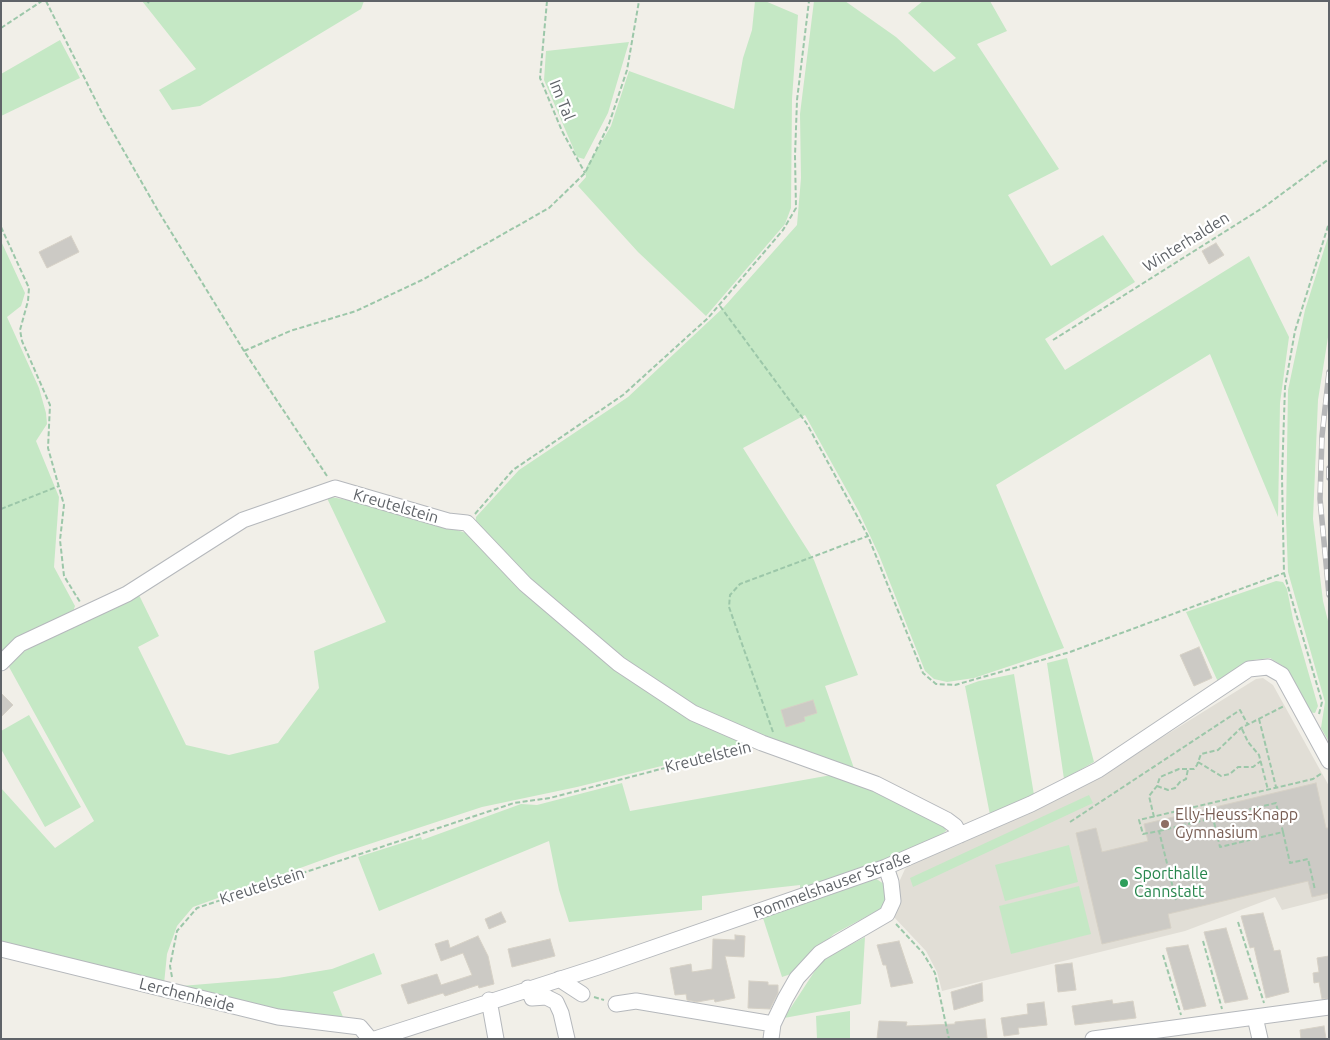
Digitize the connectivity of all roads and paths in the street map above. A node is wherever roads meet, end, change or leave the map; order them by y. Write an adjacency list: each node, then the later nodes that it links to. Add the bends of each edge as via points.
1 (44, 1): 5 (path); 12 (path, via 107,121)
2 (547, 1): 7 (path, Im Tal, via 540,78 562,131)
3 (638, 1): 7 (path, via 627,70 609,124)
4 (809, 1): 10 (path, via 796,100 796,208 783,230)
5 (1, 28)
6 (1329, 159): 11 (path, Winterhalden, via 1264,207)
7 (585, 173): 12 (path, via 550,208 422,280 356,311 290,331)
8 (1329, 223): 18 (path, via 1295,331 1286,388 1282,477)
9 (1, 227): 13 (path, via 28,288 20,330 50,405 48,448)
10 (720, 306): 16 (path, via 623,395 513,470); 17 (path, via 808,424)
11 (1053, 340)
12 (244, 351): 14 (path)
13 (60, 485): 15 (path); 19 (path, via 64,505 60,540 64,576)
14 (336, 488): 16 (street, Kreutelstein, via 448,521); 19 (street, Kreutelstein, via 243,520 127,594)
15 (1, 509)
16 (467, 523): 26 (street, Kreutelstein, via 525,584 619,664 693,714)
17 (868, 536): 18 (path, via 922,673 936,684 955,685 1070,652); 27 (path, via 740,584 730,595 729,607)
18 (1284, 573): 23 (path, via 1322,702 1318,716)
19 (86, 613): 20 (street, Kreutelstein, via 20,644)
20 (1, 663)
21 (1295, 700): 22 (path); 23 (street); 40 (street, Rommelshauser Straße, via 1282,675 1268,667 1249,669 1098,770)
22 (1259, 719): 24 (path); 33 (path)
23 (1307, 723): 30 (street)
24 (1248, 725): 25 (path); 37 (path, via 1240,710)
25 (1242, 728): 28 (path, via 1218,750 1201,754); 29 (path)
26 (762, 743): 27 (street, Kreutelstein); 51 (path, Kreutelstein, via 550,798 514,803 197,908 177,931 170,966)
27 (779, 750): 40 (street, Kreutelstein, via 876,784 947,820)
28 (1198, 762): 29 (path, via 1221,776 1238,767 1253,767); 31 (path, via 1194,769)
29 (1261, 762): 34 (path)
30 (1326, 766): 33 (path, via 1313,779)
31 (1188, 769): 32 (path, via 1165,774); 32 (path, via 1186,778 1175,788 1168,790)
32 (1157, 786): 35 (path, via 1149,796)
33 (1276, 788): 34 (path)
34 (1268, 790): 35 (path)
35 (1154, 816): 38 (path, via 1139,820 1142,834)
36 (1214, 818): 38 (path); 39 (path, via 1276,803); 39 (path, via 1220,847)
37 (1070, 822)
38 (1159, 830): 43 (path)
39 (1283, 832): 42 (path, via 1290,863 1308,859)
40 (960, 835): 41 (street, Rommelshauser Straße)
41 (886, 867): 44 (street, via 893,901); 49 (street, Rommelshauser Straße)
42 (1315, 890)
43 (1176, 900)
44 (887, 914): 59 (street, via 820,953 797,978); 64 (path, via 923,953 934,973)
45 (1238, 922): 56 (path)
46 (1203, 941): 57 (path)
47 (1, 949): 51 (street, Lerchenheide)
48 (1163, 955): 58 (path)
49 (559, 979): 50 (street, Rommelshauser Straße); 52 (street)
50 (528, 988): 53 (street, Rommelshauser Straße); 63 (street, via 532,998 556,1002)
51 (174, 992): 60 (street, Lerchenheide, via 278,1018 360,1027)
52 (582, 994): 54 (path)
53 (489, 1000): 61 (street, Rommelshauser Straße); 62 (street)
54 (616, 1004): 59 (street, via 636,1001)
55 (1329, 1007): 56 (street)
56 (1262, 1016): 57 (street); 66 (street)
57 (1226, 1021): 58 (street)
58 (1185, 1026): 65 (street)
59 (772, 1031)
60 (370, 1039)
61 (375, 1039)
62 (496, 1039)
63 (567, 1039)
64 (949, 1039)
65 (1093, 1039)
66 (1260, 1039)

